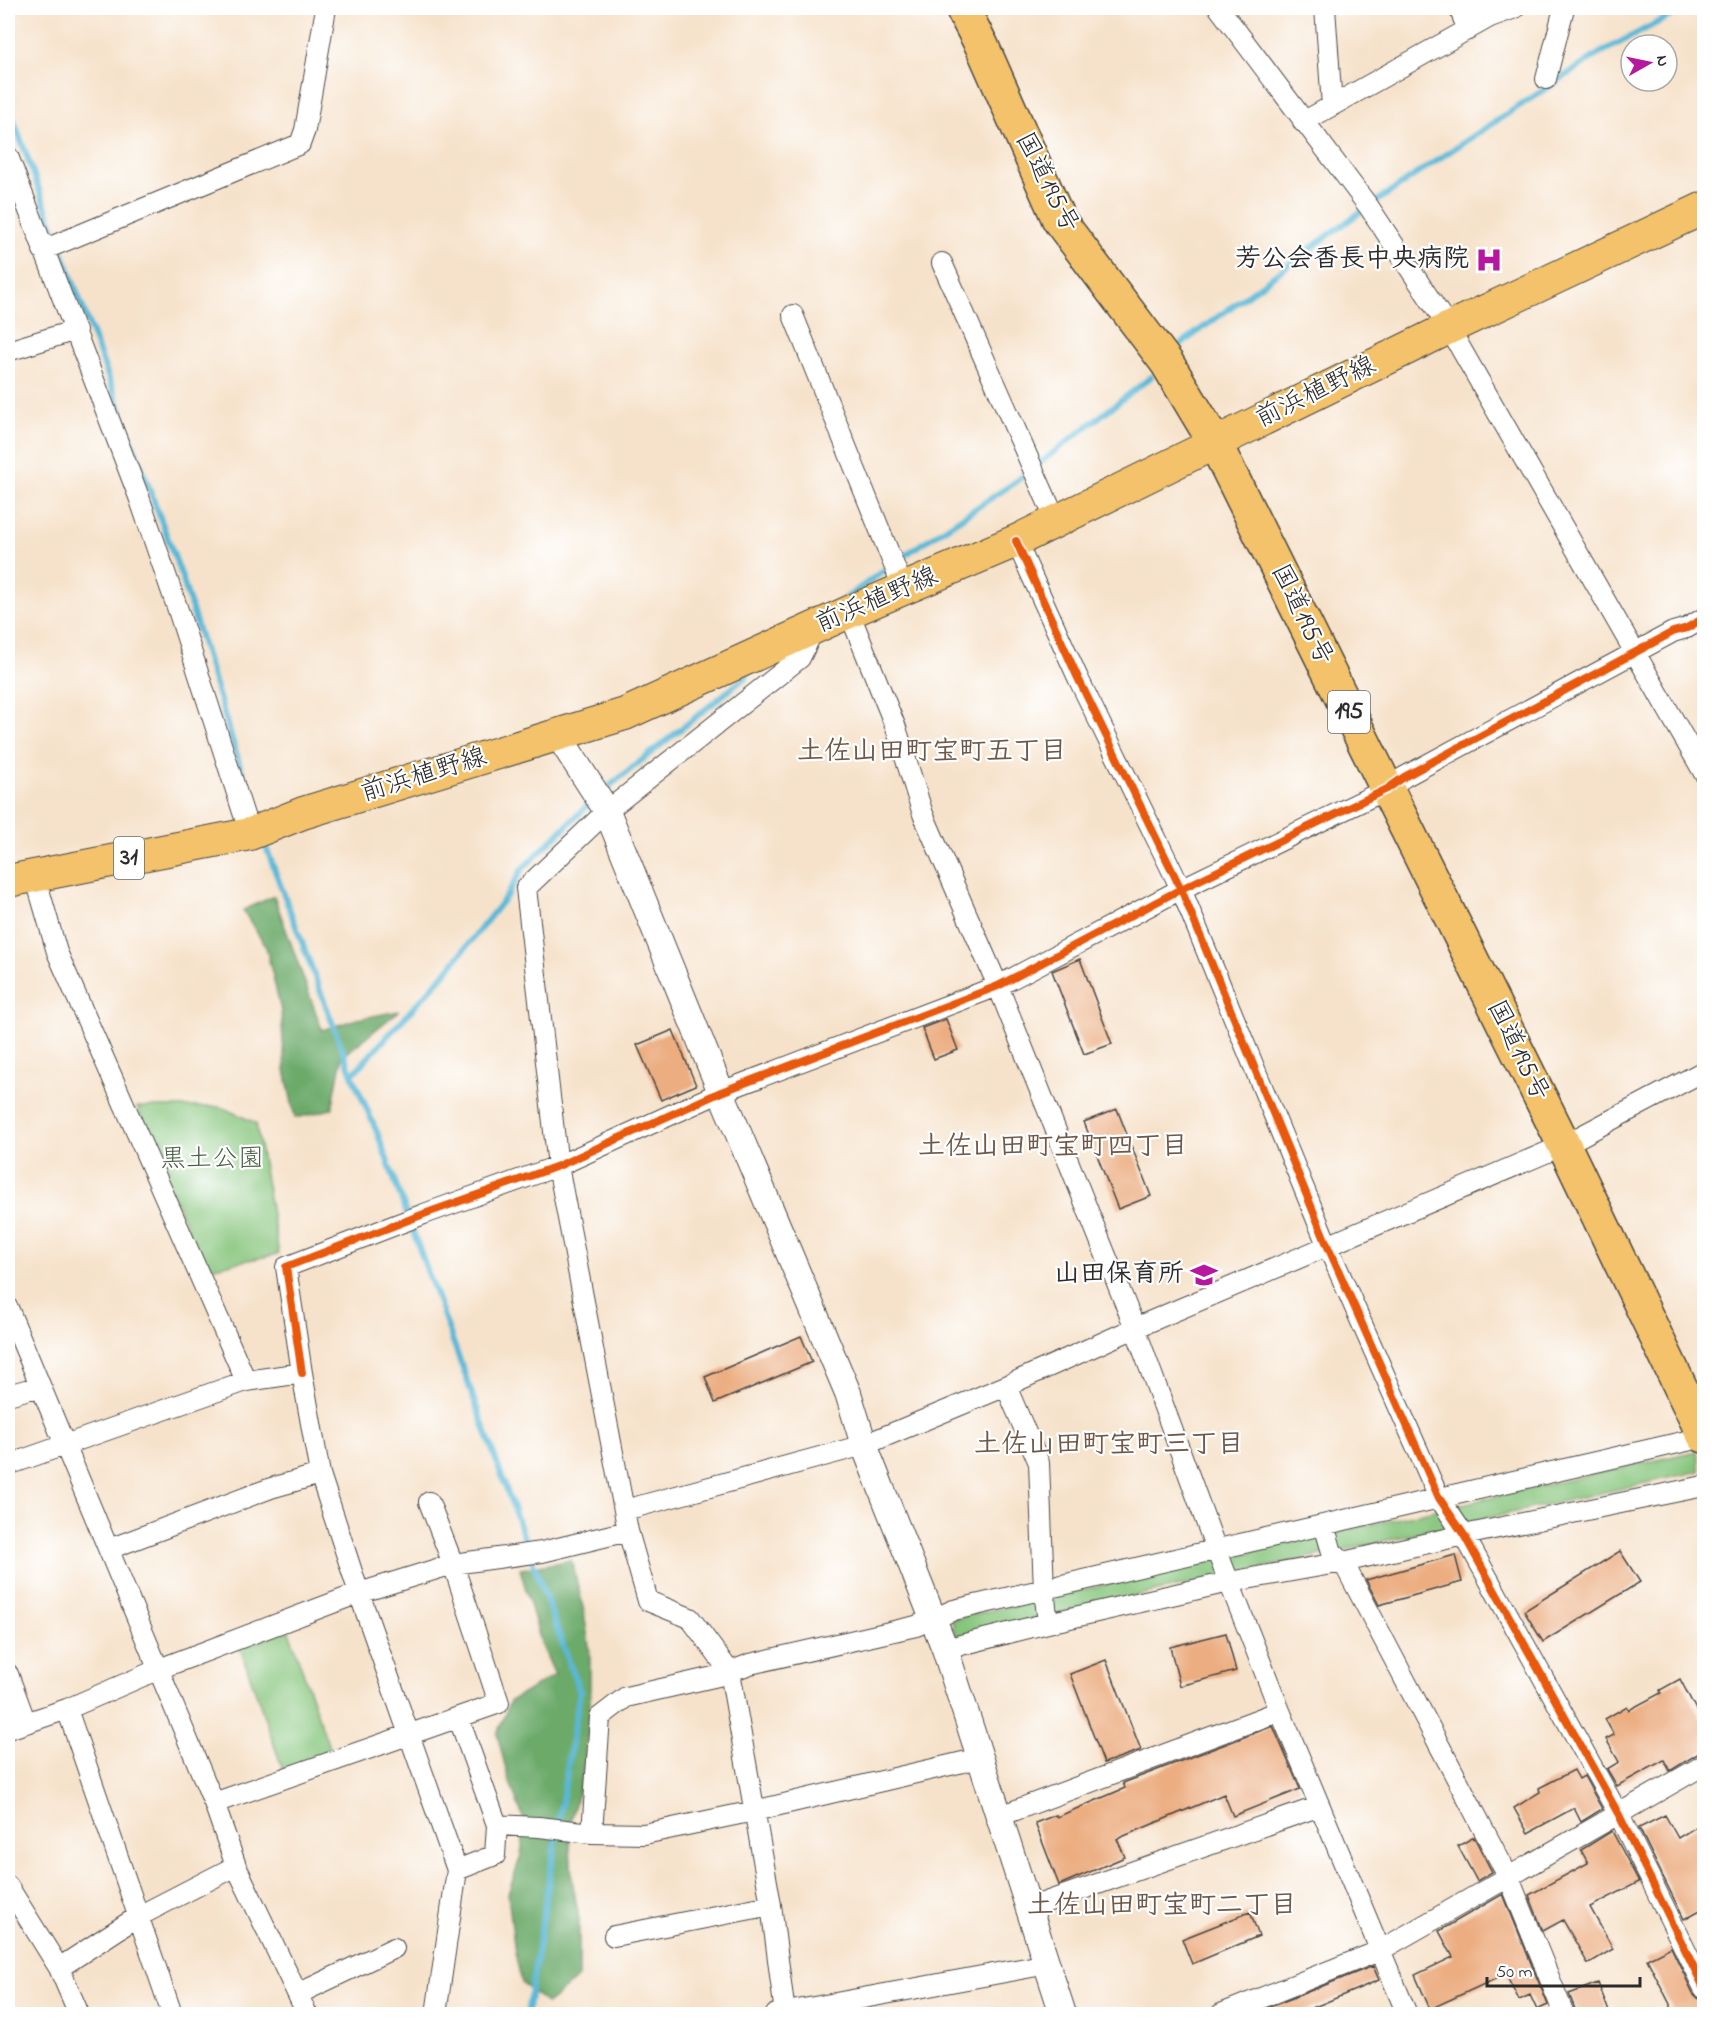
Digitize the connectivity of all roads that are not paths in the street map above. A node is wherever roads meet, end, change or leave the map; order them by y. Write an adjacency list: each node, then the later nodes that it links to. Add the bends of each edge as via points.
1 (326, 8): 14 (street, via 300,144)
2 (962, 8): 20 (highway, 国道195号 / 195, via 1059,220 1167,363)
3 (1219, 8): 11 (street)
4 (1325, 8): 10 (street)
5 (1459, 8): 8 (street)
6 (1515, 8): 8 (street)
7 (1564, 8): 9 (street)
8 (1468, 30): 10 (street)
9 (1546, 79)
10 (1332, 106): 11 (street)
11 (1304, 122): 17 (street, via 1368,207)
12 (8, 156): 14 (street)
13 (1704, 208): 17 (main road, 前浜植野線 / 31)
14 (43, 250): 18 (street)
15 (942, 263): 21 (street)
16 (793, 315): 23 (street)
17 (1449, 328): 20 (main road, 前浜植野線 / 31); 27 (street)
18 (76, 330): 19 (street); 32 (street)
19 (8, 351)
20 (1215, 443): 21 (main road, 前浜植野線 / 31); 30 (highway, 国道195号 / 195)
21 (1056, 521): 22 (main road, 前浜植野線 / 31)
22 (1016, 541): 23 (main road, 前浜植野線 / 31); 34 (street)
23 (897, 573): 24 (main road, 前浜植野線 / 31)
24 (849, 612): 26 (main road, 前浜植野線 / 31); 35 (street, via 896,728 922,814)
25 (1704, 618): 27 (street)
26 (815, 627): 28 (main road, 前浜植野線 / 31, via 625,714); 31 (street, via 800,658)
27 (1637, 652): 29 (street); 30 (street)
28 (558, 735): 31 (street); 32 (main road, 前浜植野線 / 31)
29 (1704, 773)
30 (1387, 789): 34 (street); 38 (highway, 国道195号 / 195)
31 (601, 800): 37 (street); 39 (street, via 526,888)
32 (261, 829): 33 (main road, 前浜植野線 / 31)
33 (21, 879): 44 (street)
34 (1181, 889): 35 (street); 40 (street)
35 (998, 986): 37 (street); 42 (street)
36 (1704, 1071): 38 (street)
37 (721, 1092): 39 (street); 50 (street, via 848,1393)
38 (1564, 1145): 40 (street); 48 (highway, 国道195号 / 195)
39 (558, 1166): 43 (street, via 286,1267); 56 (street)
40 (1328, 1247): 42 (street); 54 (street)
41 (8, 1308): 45 (street)
42 (1135, 1328): 46 (street); 61 (street)
43 (302, 1373): 44 (street); 52 (street)
44 (246, 1381): 49 (street)
45 (40, 1386): 47 (street); 49 (street)
46 (1006, 1386): 50 (street); 65 (street, via 1039,1463)
47 (8, 1395)
48 (1704, 1437): 54 (street)
49 (64, 1444): 51 (street); 60 (street)
50 (864, 1445): 56 (street); 67 (street)
51 (8, 1465)
52 (320, 1474): 60 (street, via 271,1488); 66 (street)
53 (1704, 1486): 59 (street)
54 (1439, 1498): 57 (street); 59 (street)
55 (429, 1502): 63 (street)
56 (625, 1510): 58 (street)
57 (1324, 1526): 61 (street); 62 (street, via 1332,1552)
58 (628, 1531): 63 (street, via 542,1552); 71 (street, via 648,1601 690,1618)
59 (1464, 1535): 62 (street); 84 (street)
60 (110, 1549): 70 (street)
61 (1216, 1549): 64 (street); 65 (street)
62 (1343, 1562): 64 (street); 90 (street)
63 (453, 1564): 66 (street); 75 (street, via 499,1703)
64 (1229, 1582): 68 (street); 74 (street)
65 (1044, 1590): 67 (street); 68 (street)
66 (359, 1593): 70 (street); 78 (street)
67 (934, 1618): 69 (street); 71 (street, via 916,1626)
68 (1048, 1623): 69 (street)
69 (945, 1649): 79 (street)
70 (159, 1668): 73 (street); 81 (street)
71 (730, 1672): 83 (street); 87 (street, via 626,1697 600,1717)
72 (8, 1674): 76 (street)
73 (66, 1709): 76 (street); 94 (street)
74 (1280, 1711): 82 (street); 85 (street)
75 (459, 1719): 78 (street); 86 (street)
76 (26, 1723): 77 (street)
77 (8, 1730)
78 (409, 1736): 81 (street); 89 (street)
79 (980, 1758): 83 (street); 85 (street)
80 (1704, 1765): 84 (street)
81 (214, 1803): 88 (street)
82 (1320, 1806): 93 (street); 97 (street)
83 (754, 1811): 87 (street, via 644,1833); 92 (street)
84 (1619, 1815): 90 (street); 100 (street)
85 (1000, 1816): 93 (street)
86 (497, 1826): 87 (street); 89 (street, via 495,1855)
87 (592, 1833)
88 (236, 1866): 94 (street); 101 (street)
89 (457, 1870): 105 (street)
90 (1509, 1878): 97 (street); 110 (street)
91 (8, 1886): 99 (street)
92 (771, 1905): 95 (street); 106 (street)
93 (1029, 1908): 98 (street)
94 (137, 1917): 99 (street); 103 (street)
95 (614, 1936)
96 (394, 1948): 101 (street)
97 (1379, 1952): 108 (street); 109 (street)
98 (1048, 1964): 106 (street); 107 (street)
99 (59, 1968): 102 (street)
100 (1704, 1988)
101 (298, 1994): 104 (street)
102 (79, 2014)
103 (172, 2014)
104 (307, 2014)
105 (436, 2014)
106 (782, 2014)
107 (1063, 2014)
108 (1221, 2014)
109 (1407, 2014)
110 (1564, 2014)

